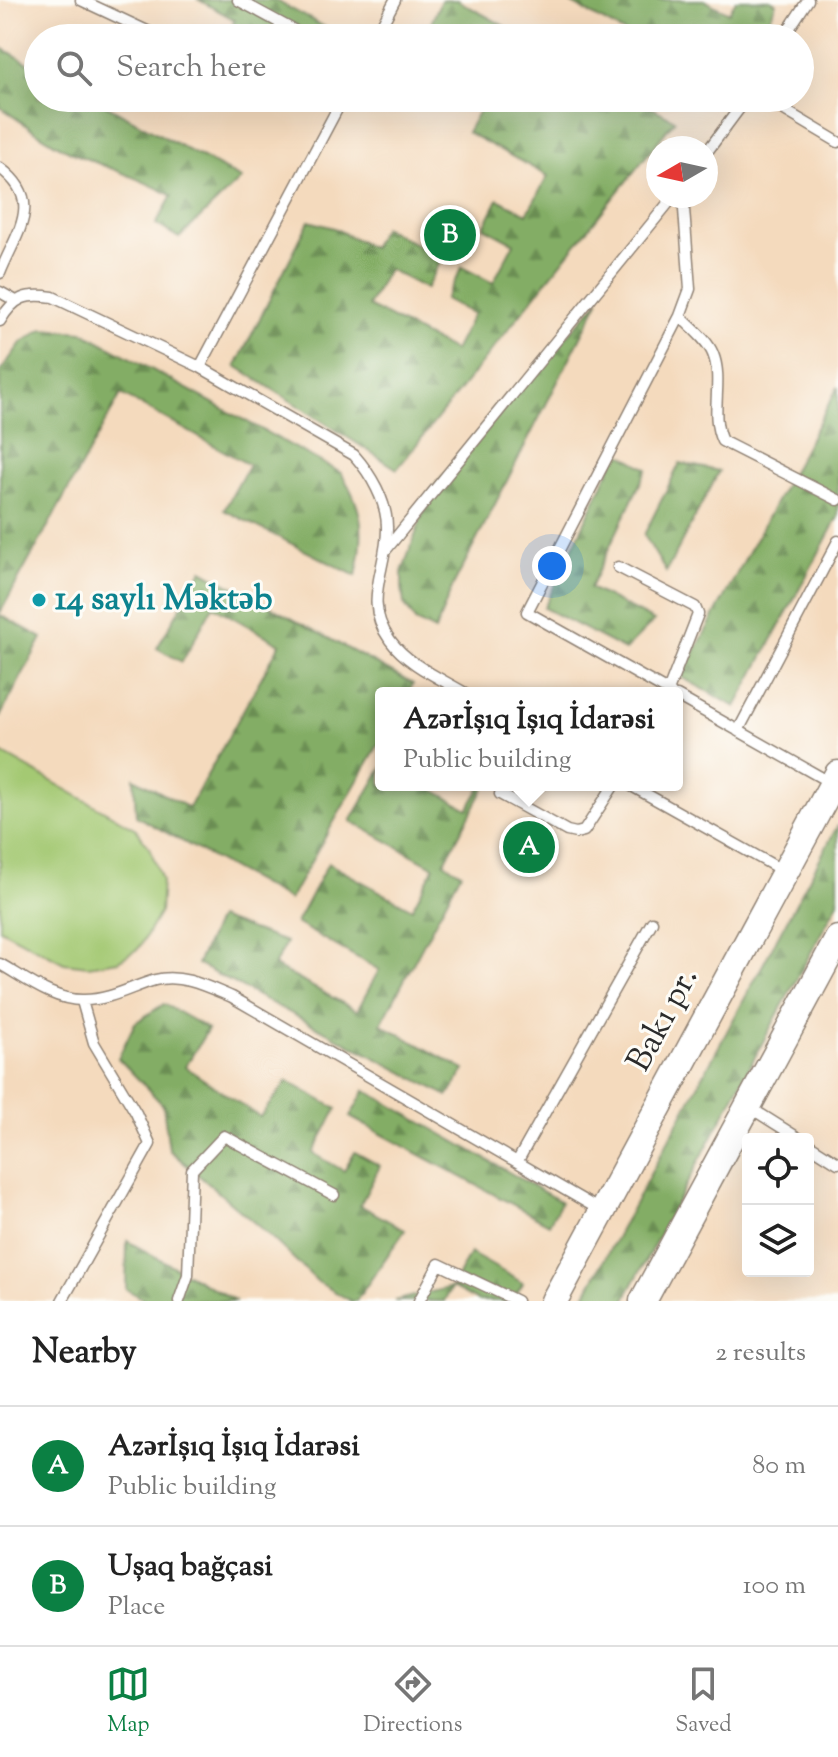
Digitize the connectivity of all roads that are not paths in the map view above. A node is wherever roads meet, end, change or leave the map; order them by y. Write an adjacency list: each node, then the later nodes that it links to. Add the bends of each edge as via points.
1 (81, 0): 5 (lane)
2 (238, 0): 6 (lane)
3 (395, 0): 7 (lane)
4 (808, 0): 8 (lane)
5 (132, 24)
6 (282, 24)
7 (382, 24)
8 (792, 24)
9 (336, 112): 22 (lane)
10 (737, 112): 12 (lane)
11 (788, 112): 13 (lane)
12 (718, 137)
13 (838, 142)
14 (0, 168): 17 (lane, via 15,179 26,209)
15 (664, 208): 25 (lane)
16 (684, 208): 20 (lane, via 690,289)
17 (0, 273)
18 (0, 292): 19 (lane)
19 (16, 301): 21 (lane); 22 (lane, via 32,294 53,297)
20 (680, 316): 23 (lane, via 714,357 716,429 722,441); 28 (lane, via 527,612)
21 (0, 321)
22 (200, 367): 25 (lane, via 354,455 370,473 380,499 387,526)
23 (838, 500)
24 (838, 541): 31 (lane)
25 (383, 554): 27 (lane, via 376,614 390,641 415,664)
26 (618, 567): 29 (lane, via 695,607 698,614)
27 (455, 687)
28 (661, 687)
29 (674, 687)
30 (683, 699): 31 (lane)
31 (738, 731): 32 (lane)
32 (835, 779): 36 (street, Bakı pr.)
33 (610, 791): 35 (lane, via 584,831 576,833)
34 (641, 791): 36 (lane)
35 (500, 794)
36 (785, 872): 47 (street, Bakı pr.)
37 (652, 922): 44 (lane)
38 (838, 939): 41 (street)
39 (0, 964): 40 (lane, via 47,991)
40 (82, 1001): 44 (lane, via 158,979 193,980 232,997); 48 (lane, via 94,1043 150,1144)
41 (747, 1106): 42 (lane); 53 (street)
42 (790, 1133)
43 (814, 1148): 45 (lane)
44 (517, 1162): 47 (lane)
45 (838, 1163)
46 (334, 1195): 49 (lane, via 224,1136 192,1170 188,1275)
47 (600, 1210): 52 (street, Bakı pr.)
48 (62, 1301)
49 (179, 1301)
50 (419, 1301): 51 (lane, via 439,1264)
51 (517, 1301)
52 (554, 1301)
53 (643, 1301)

